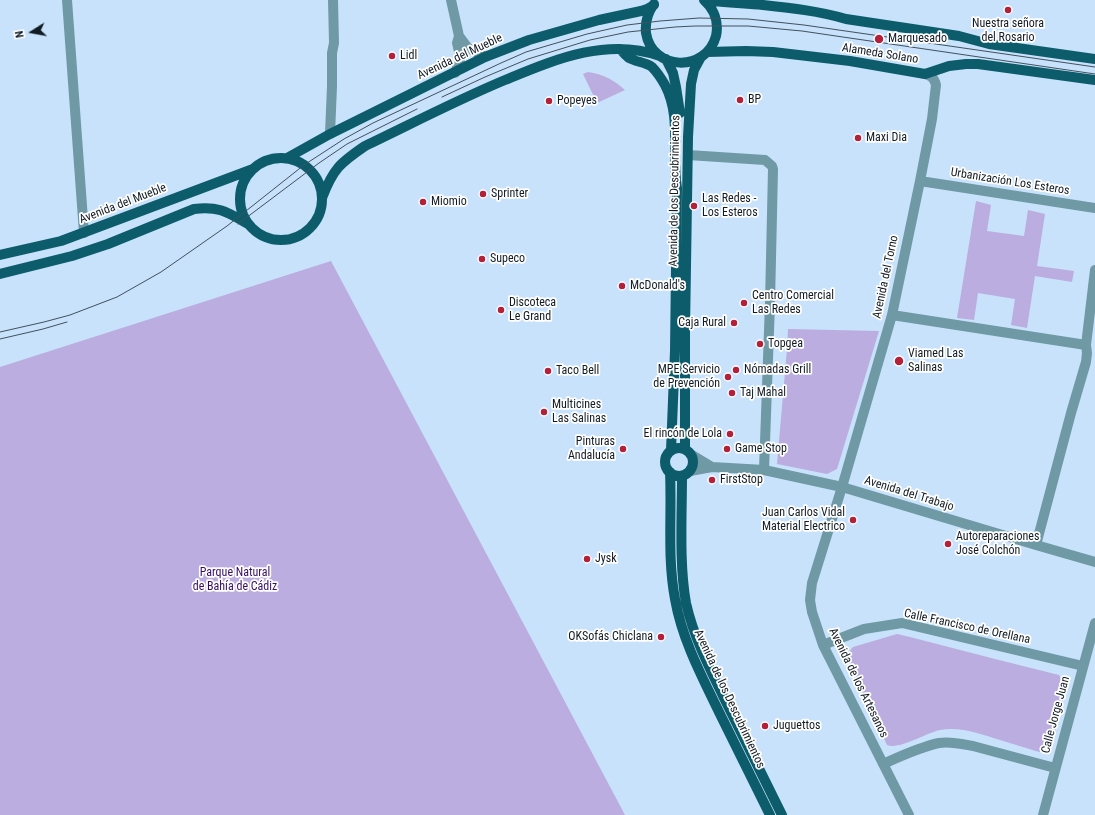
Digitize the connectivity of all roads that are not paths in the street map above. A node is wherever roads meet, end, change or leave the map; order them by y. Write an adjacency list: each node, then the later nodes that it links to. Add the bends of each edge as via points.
1 (67, 0): 25 (street)
2 (333, 0): 16 (street)
3 (451, 0): 7 (street)
4 (704, 0): 9 (main road, Avenida de los Descubrimientos, via 713,11 717,26 714,40)
5 (707, 0): 12 (main road, via 828,14 959,36 989,44)
6 (656, 2): 10 (main road, Avenida del Mueble, via 641,11 529,40); 11 (main road, Avenida de los Descubrimientos, via 647,16 647,38 654,51)
7 (458, 36): 10 (street, via 468,48); 13 (street, via 460,61)
8 (620, 49): 11 (main road, via 646,51); 21 (main road, Avenida de los Descubrimientos, via 629,58 652,68 668,92 673,107 674,174); 22 (main road, via 591,51 548,62 477,92 364,146 340,164)
9 (704, 55): 11 (main road, Alameda Solano, via 680,63); 14 (main road, Alameda Solano, via 746,51 772,52 850,61); 17 (main road, Avenida de los Descubrimientos, via 694,70 691,84)
10 (485, 57): 13 (main road, Avenida del Mueble)
11 (663, 57): 21 (main road, Avenida de los Descubrimientos, via 673,73 680,112 680,175)
12 (1095, 59)
13 (454, 73): 16 (main road, Avenida del Mueble)
14 (925, 74): 15 (main road, Alameda Solano, via 949,66 978,64); 20 (street, Avenida del Torno, via 931,76 936,85)
15 (1095, 80)
16 (330, 134): 18 (main road, Avenida del Mueble)
17 (688, 155): 33 (main road, Avenida de los Descubrimientos, via 685,330); 35 (street, via 765,160 773,170)
18 (287, 158): 19 (main road, via 269,160); 22 (main road, via 310,170 316,178)
19 (253, 169): 24 (main road, via 240,193 243,215); 25 (main road, Avenida del Mueble)
20 (920, 181): 23 (street, Urbanización Los Esteros); 29 (street, Avenida del Torno)
21 (677, 188): 32 (main road, Avenida de los Descubrimientos)
22 (322, 198): 24 (main road, via 321,209 314,223 303,234 293,238 272,239 255,231)
23 (1095, 208)
24 (248, 224): 28 (main road, via 218,209 194,210 72,256)
25 (84, 233): 26 (main road, Avenida del Mueble)
26 (0, 255)
27 (1095, 270): 30 (street)
28 (0, 274)
29 (892, 315): 30 (street); 38 (street, Avenida del Torno)
30 (1086, 345): 31 (street)
31 (1090, 364): 39 (street, via 1069,421)
32 (671, 450): 33 (main road, via 680,447); 36 (main road, via 665,463)
33 (688, 452): 34 (street); 37 (main road, via 694,463)
34 (712, 467): 35 (street, Avenida del Trabajo); 37 (street)
35 (764, 470): 38 (street, Avenida del Trabajo)
36 (670, 472): 37 (main road, via 674,475); 46 (main road, Avenida de los Descubrimientos, via 672,581 683,632 697,667)
37 (686, 474): 47 (main road, Avenida de los Descubrimientos, via 682,548 684,588 692,622 708,664)
38 (842, 487): 39 (street, Avenida del Trabajo); 42 (street, Avenida de los Artesanos, via 812,583 812,612)
39 (1036, 545): 40 (street, Avenida del Trabajo)
40 (1095, 562)
41 (1095, 623): 43 (street, Calle Jorge Juan)
42 (823, 645): 43 (street, Calle Francisco de Orellana, via 864,629 902,623); 44 (street, Avenida de los Artesanos)
43 (1083, 666): 45 (street, Calle Jorge Juan)
44 (883, 764): 45 (street, via 922,748 950,743 973,746); 48 (street, Avenida de los Artesanos)
45 (1055, 768): 49 (street, Calle Jorge Juan)
46 (770, 815)
47 (782, 815)
48 (909, 815)
49 (1043, 815)

